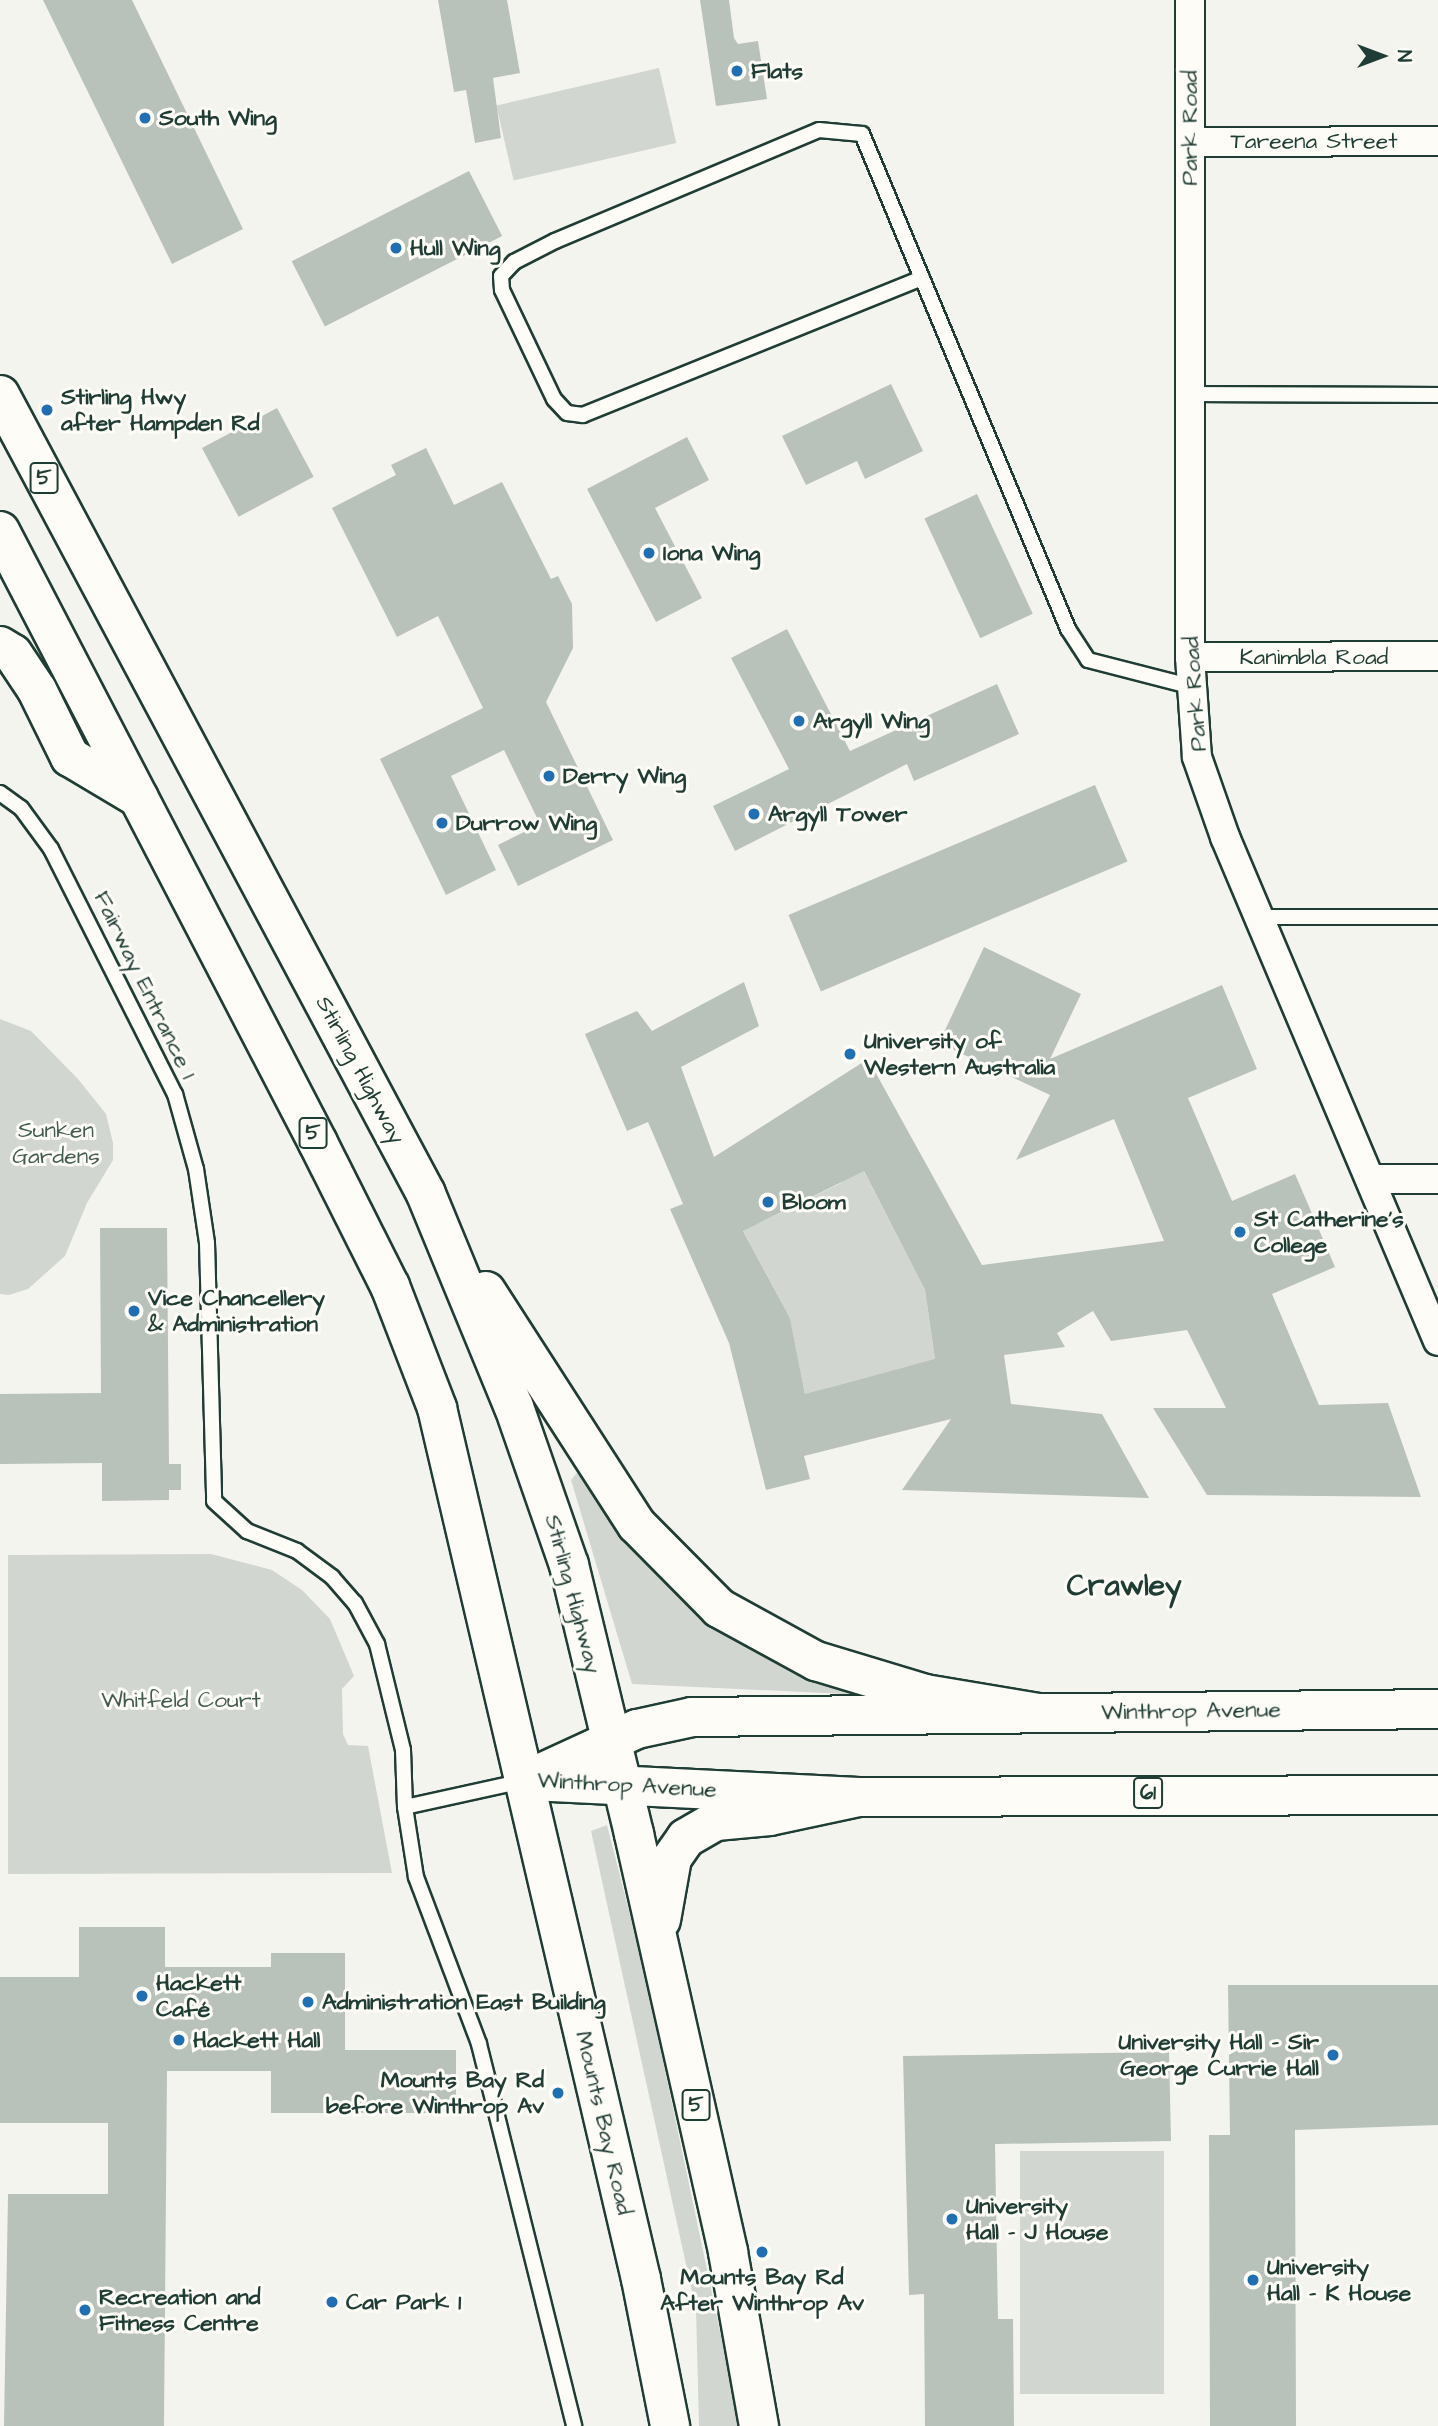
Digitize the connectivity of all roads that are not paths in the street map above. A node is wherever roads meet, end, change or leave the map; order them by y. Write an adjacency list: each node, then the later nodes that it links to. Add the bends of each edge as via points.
1 (1190, 0): 3 (street, Park Road)
2 (1438, 141): 3 (street, Tareena Street)
3 (1190, 142): 5 (street, Park Road)
4 (922, 278): 4 (lane, via 862,134 819,130 555,241 514,262 501,276 502,290 554,399 567,413 583,415); 12 (lane, via 1068,629 1088,660)
5 (1190, 394): 7 (lane); 11 (street, Park Road)
6 (0, 395): 19 (main road, Stirling Highway / 5)
7 (1438, 395)
8 (0, 531): 14 (main road, 5)
9 (0, 646): 14 (main road, via 13,654 37,690 70,757)
10 (1438, 656): 11 (street, Kanimbla Road)
11 (1190, 657): 12 (street, Park Road)
12 (1193, 687): 15 (street, Park Road, via 1197,757 1225,837)
13 (0, 793): 28 (lane, Fairway Entrance 1, via 21,808 51,849 174,1094 196,1168 207,1243 214,1501 247,1531 297,1551 332,1577 355,1603 377,1644 403,1750)
14 (139, 798): 24 (main road, 5, via 390,1286 437,1408)
15 (1261, 917): 16 (lane); 17 (street, Park Road)
16 (1438, 917)
17 (1373, 1179): 18 (street); 20 (street, Park Road)
18 (1438, 1179)
19 (426, 1194): 22 (main road, via 622,1504 719,1608 816,1661 926,1694); 23 (main road, Stirling Highway / 5, via 544,1489 569,1565)
20 (1438, 1341)
21 (1438, 1709): 22 (main road, Winthrop Avenue)
22 (1038, 1713): 23 (main road, Winthrop Avenue, via 692,1717 637,1729)
23 (611, 1741): 24 (main road, Winthrop Avenue); 25 (main road, Stirling Highway / 5)
24 (526, 1780): 25 (main road, Winthrop Avenue / 61); 28 (lane); 31 (main road, Mounts Bay Road / 5)
25 (621, 1787): 27 (main road, Winthrop Avenue / 61); 29 (main road, 5)
26 (1438, 1795): 27 (main road, Winthrop Avenue / 61)
27 (859, 1797): 29 (main road, 61, via 770,1816 716,1821 685,1838 672,1858)
28 (404, 1807): 30 (lane, Fairway Entrance 1, via 416,1877 480,2044)
29 (659, 1943): 32 (main road, 5, via 728,2252)
30 (574, 2426)
31 (670, 2426)
32 (759, 2426)

